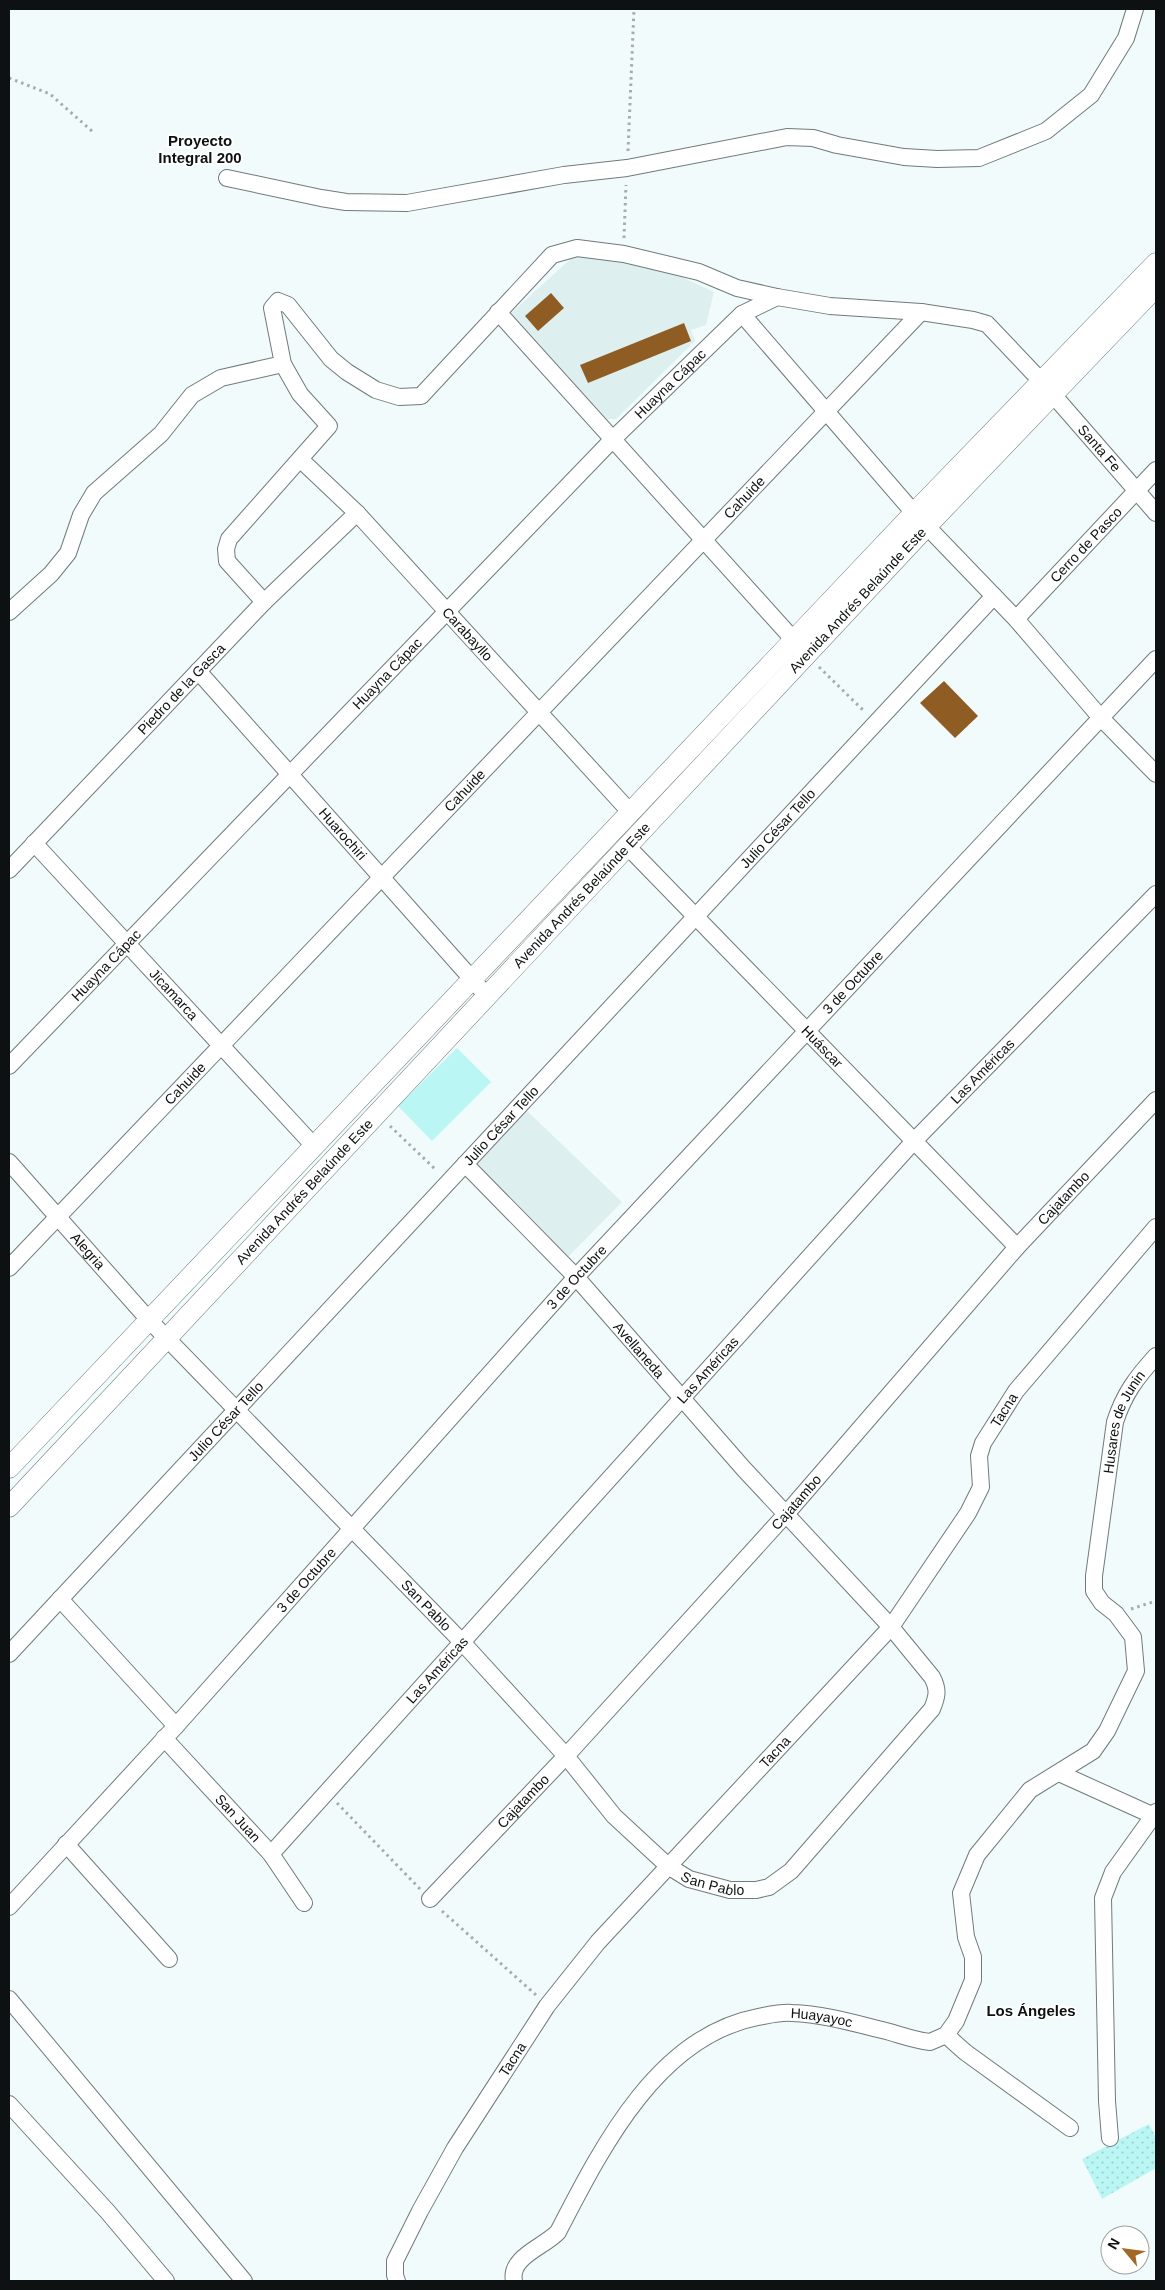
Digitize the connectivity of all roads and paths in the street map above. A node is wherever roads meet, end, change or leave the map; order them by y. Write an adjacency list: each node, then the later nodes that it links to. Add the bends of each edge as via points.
1 (634, 9): 5 (path)
2 (1135, 9): 5 (street, via 1126,38 1091,95 1046,131 979,158 938,160 904,157 813,138 787,137)
3 (9, 78): 4 (path, via 50,94)
4 (93, 132)
5 (627, 168): 6 (street, via 564,175 407,204 330,200); 7 (path)
6 (227, 178)
7 (624, 254): 10 (street, Santa Fe, via 699,272 737,288); 11 (street, Santa Fe, via 577,248 552,255)
8 (1156, 263): 15 (street, Avenida Andrés Belaúnde Este)
9 (1156, 287): 15 (street, Avenida Andrés Belaúnde Este)
10 (777, 297): 12 (street, Santa Fe, via 830,306); 13 (street, Huayna Cápac)
11 (498, 312): 14 (street, Santa Fe, via 421,396 400,397 376,390 347,372 332,359 288,305 278,301 272,308); 17 (street)
12 (921, 312): 15 (street, Santa Fe, via 987,324); 16 (street, Cahuide)
13 (742, 314): 16 (street); 17 (street, Huayna Cápac)
14 (283, 364): 18 (street, via 300,394 329,426); 27 (street, via 221,378 192,395 161,434 94,493 81,515 68,553 51,574)
15 (1047, 388): 20 (street, Santa Fe); 23 (street, Avenida Andrés Belaúnde Este)
16 (825, 412): 23 (street); 24 (street, Cahuide)
17 (613, 439): 24 (street); 28 (street, Huayna Cápac)
18 (301, 460): 21 (street, Carabayllo); 26 (street, via 229,539 226,549 228,561)
19 (1156, 470): 20 (street, Cerro de Pasco)
20 (1137, 490): 22 (street, Santa Fe); 29 (street, Cerro de Pasco)
21 (357, 513): 26 (street, Piedro de la Gasca); 28 (street, Carabayllo)
22 (1156, 513)
23 (921, 520): 25 (street); 30 (street, Avenida Andrés Belaúnde Este)
24 (704, 540): 30 (street); 33 (street, Cahuide)
25 (994, 596): 29 (street); 35 (street, Julio César Tello)
26 (264, 602): 32 (street, Piedro de la Gasca)
27 (9, 612)
28 (447, 612): 33 (street, Carabayllo); 36 (street, Huayna Cápac)
29 (1016, 619): 34 (street)
30 (800, 648): 35 (path); 38 (street, Avenida Andrés Belaúnde Este); 40 (street, Avenida Andrés Belaúnde Este)
31 (1156, 659): 34 (street, 3 de Octubre)
32 (198, 671): 36 (street, Huarochiri); 39 (street, Piedro de la Gasca)
33 (539, 712): 38 (street, Carabayllo); 42 (street, Cahuide)
34 (1101, 718): 37 (street); 48 (street, 3 de Octubre)
35 (876, 723): 44 (street, Julio César Tello)
36 (290, 774): 42 (street, Huarochiri); 45 (street, Huayna Cápac)
37 (1156, 774)
38 (631, 813): 46 (street, Avenida Andrés Belaúnde Este)
39 (34, 843): 41 (street, Piedro de la Gasca); 45 (street, Jicamarca)
40 (627, 846): 44 (street, Huáscar); 47 (street, Avenida Andrés Belaúnde Este)
41 (9, 870)
42 (382, 878): 46 (street, Huarochiri); 49 (street, Cahuide)
43 (1156, 894): 53 (street, Las Américas)
44 (696, 916): 48 (street, Huáscar); 56 (street, Julio César Tello)
45 (127, 943): 49 (street, Jicamarca); 50 (street, Huayna Cápac)
46 (472, 980): 47 (street, Huarochiri); 54 (street, Avenida Andrés Belaúnde Este)
47 (487, 996): 52 (street, Avenida Andrés Belaúnde Este)
48 (808, 1032): 53 (street, Huáscar); 62 (street, 3 de Octubre)
49 (222, 1045): 54 (street, Jicamarca); 58 (street, Cahuide)
50 (9, 1066)
51 (1154, 1106): 60 (street, Cajatambo)
52 (377, 1114): 57 (path); 64 (street, Avenida Andrés Belaúnde Este)
53 (914, 1141): 60 (street, Huáscar); 66 (street, Las Américas)
54 (314, 1146): 63 (street, Avenida Andrés Belaúnde Este)
55 (9, 1162): 58 (street, Alegria)
56 (465, 1164): 57 (street, Julio César Tello); 62 (street, Avellaneda)
57 (448, 1182): 67 (street, Julio César Tello)
58 (57, 1217): 61 (street, Cahuide); 63 (street, Alegria)
59 (1156, 1227): 75 (street, Tacna, via 1016,1390 983,1443 979,1456 980,1487 968,1513)
60 (1017, 1247): 70 (street, Cajatambo)
61 (9, 1268)
62 (576, 1277): 66 (street, Avellaneda); 71 (street, 3 de Octubre)
63 (149, 1320): 64 (street, Alegria); 68 (street, Avenida Andrés Belaúnde Este)
64 (167, 1339): 67 (street, San Pablo); 69 (street, Avenida Andrés Belaúnde Este)
65 (1156, 1356): 74 (street, Husares de Junin, via 1135,1379 1122,1400 1115,1422 1094,1591 1102,1603)
66 (681, 1398): 70 (street, Avellaneda); 76 (street, Las Américas)
67 (236, 1410): 71 (street, San Pablo); 72 (street, Julio César Tello)
68 (9, 1468)
69 (9, 1507)
70 (787, 1513): 75 (street, Avellaneda); 80 (street, Cajatambo)
71 (352, 1528): 76 (street, San Pablo); 78 (street, 3 de Octubre)
72 (60, 1599): 77 (street, Julio César Tello); 78 (street)
73 (1156, 1601): 74 (path)
74 (1116, 1614): 81 (street, Husares de Junin, via 1133,1637 1136,1671 1107,1732 1092,1751)
75 (891, 1627): 86 (street, Tacna); 87 (street, Avellaneda, via 937,1687 932,1709 791,1871)
76 (462, 1642): 80 (street, San Pablo); 85 (street, Las Américas)
77 (9, 1654)
78 (176, 1726): 79 (street, 3 de Octubre)
79 (164, 1738): 84 (street, 3 de Octubre); 85 (street, San Juan)
80 (566, 1756): 86 (street, San Pablo, via 614,1816); 88 (street, Cajatambo)
81 (1059, 1773): 82 (street); 94 (street, via 1030,1790 977,1855 961,1893 966,1937 973,1956 973,1980 956,2021)
82 (1155, 1814): 97 (street, via 1113,1872 1103,1898)
83 (352, 1817): 88 (path)
84 (66, 1844): 90 (street, 3 de Octubre); 91 (street)
85 (271, 1854): 89 (street, San Juan)
86 (668, 1866): 87 (street, San Pablo, via 689,1878 730,1890); 93 (street, Tacna, via 598,1942)
87 (769, 1887)
88 (430, 1900): 93 (path)
89 (304, 1903)
90 (9, 1907)
91 (169, 1959)
92 (9, 1999): 99 (street)
93 (547, 2006): 100 (street, Tacna, via 455,2148 420,2211 396,2261)
94 (946, 2035): 96 (street); 101 (street, Huayayoc, via 930,2042 920,2041 821,2016 790,2012 735,2022 720,2028 691,2047 638,2097 590,2172 558,2232 519,2262 513,2270)
95 (9, 2104): 98 (street)
96 (1070, 2128)
97 (1110, 2138)
98 (166, 2281)
99 (244, 2281)
100 (397, 2281)
101 (514, 2281)

